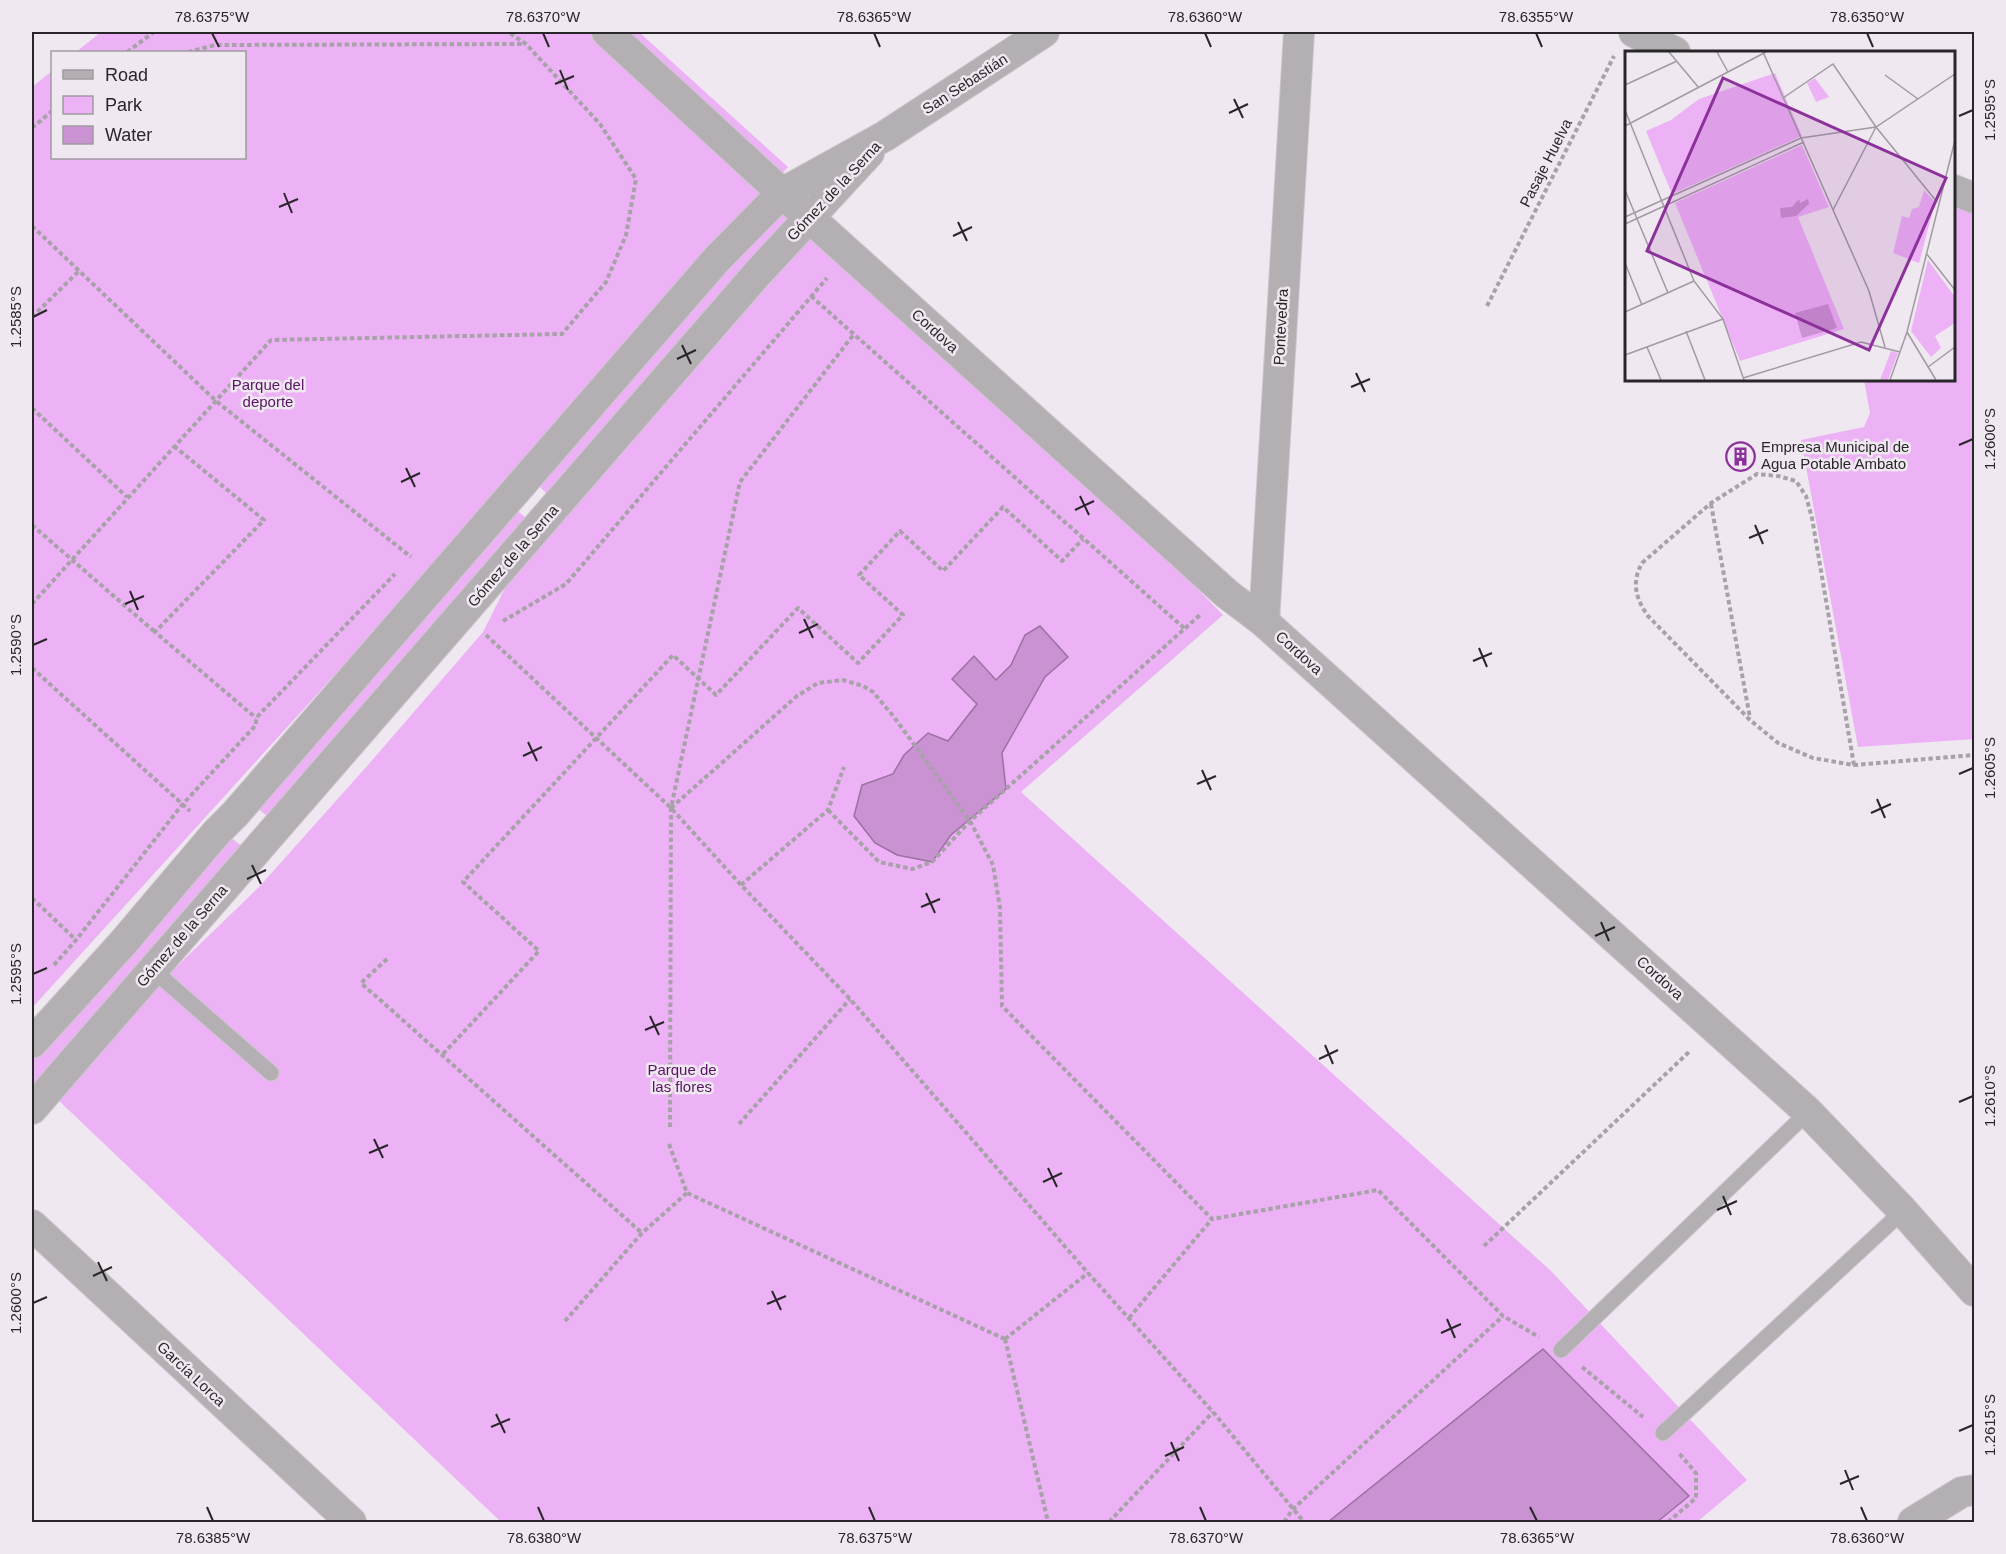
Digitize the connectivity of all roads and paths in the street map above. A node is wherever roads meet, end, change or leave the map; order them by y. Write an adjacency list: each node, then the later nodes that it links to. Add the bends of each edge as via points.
1 (154, 32): 8 (path)
2 (508, 32): 7 (path)
3 (607, 32): 15 (street, Cordova)
4 (1044, 32): 13 (street, San Sebastián)
5 (1299, 32): 38 (street, Pontevedra)
6 (1625, 42): 10 (street); 22 (path, Pasaje Huelva)
7 (526, 44): 9 (path, via 215,45); 25 (path, via 600,124 636,179 626,235 606,282 562,334 271,340)
8 (128, 51)
9 (192, 51)
10 (1670, 51)
11 (51, 112): 12 (path)
12 (32, 128)
13 (885, 136): 15 (street, Gómez de la Serna); 17 (street, Gómez de la Serna)
14 (1955, 191): 16 (street)
15 (782, 193): 17 (street, Cordova); 28 (street, Gómez de la Serna, via 717,259)
16 (1974, 198)
17 (810, 218): 19 (street, Cordova); 31 (street, Gómez de la Serna)
18 (32, 226): 20 (path)
19 (849, 252): 21 (path); 35 (street, Cordova)
20 (79, 271): 23 (path); 25 (path)
21 (811, 296): 24 (path); 37 (path, via 566,584)
22 (1487, 306)
23 (32, 317)
24 (854, 334): 33 (path); 43 (path, via 740,482)
25 (216, 401): 27 (path); 44 (path, via 411,557)
26 (32, 408): 29 (path)
27 (174, 446): 29 (path); 41 (path, via 264,520)
28 (518, 487): 31 (street); 54 (street, Gómez de la Serna)
29 (127, 497): 34 (path)
30 (1711, 503): 45 (path); 45 (path, via 1642,563 1635,575 1635,591 1648,616); 48 (path, via 1757,474 1796,481 1806,496)
31 (552, 511): 55 (street, Gómez de la Serna)
32 (32, 525): 34 (path)
33 (1083, 538): 40 (path); 43 (path, via 1062,561 1003,507 943,571 900,531 859,574 903,615 858,663 798,608 716,695)
34 (73, 560): 36 (path); 41 (path)
35 (1227, 594): 38 (street, Cordova); 40 (path)
36 (32, 604)
37 (501, 622)
38 (1264, 622): 63 (street, Cordova)
39 (492, 627): 46 (path, via 483,632)
40 (1184, 628): 53 (path)
41 (155, 632): 44 (path)
42 (32, 668): 50 (path)
43 (697, 678): 46 (path, via 674,655); 51 (path)
44 (256, 718): 50 (path, via 256,725)
45 (1750, 720): 48 (path, via 1778,743 1813,758)
46 (596, 739): 51 (path); 65 (path, via 463,882 539,951)
47 (1974, 755): 48 (path)
48 (1854, 765)
49 (844, 767): 52 (path)
50 (182, 805): 54 (path); 58 (path)
51 (670, 808): 53 (path, via 797,696 818,683 843,680 863,686 885,705); 56 (path); 70 (path)
52 (828, 810): 53 (path, via 879,862 912,869 932,862); 56 (path)
53 (970, 822): 74 (path, via 993,865 999,897 1002,1006)
54 (225, 824): 55 (street); 64 (street, Gómez de la Serna)
55 (270, 834): 60 (street, Gómez de la Serna)
56 (741, 885): 62 (path)
57 (32, 898): 58 (path)
58 (76, 940): 61 (path)
59 (387, 959): 65 (path, via 361,983)
60 (153, 970): 66 (lane); 67 (street, Gómez de la Serna)
61 (46, 973)
62 (850, 999): 69 (path); 78 (path)
63 (1714, 1027): 68 (street, Cordova); 77 (path)
64 (32, 1043)
65 (443, 1054): 76 (path)
66 (271, 1073)
67 (32, 1110)
68 (1808, 1112): 73 (street, Cordova); 84 (lane)
69 (739, 1124)
70 (670, 1127)
71 (669, 1144): 72 (path)
72 (687, 1193): 76 (path); 83 (path)
73 (1903, 1211): 79 (street, Cordova); 86 (lane)
74 (1212, 1219): 80 (path, via 1378,1190); 81 (path)
75 (32, 1225): 89 (street, García Lorca)
76 (642, 1233): 82 (path)
77 (1484, 1246)
78 (1088, 1274): 81 (path); 83 (path)
79 (1974, 1291)
80 (1503, 1316): 84 (path); 88 (path)
81 (1128, 1318): 85 (path)
82 (565, 1321)
83 (1005, 1339): 90 (path)
84 (1561, 1350): 86 (path)
85 (1214, 1412): 88 (path); 91 (path)
86 (1663, 1433): 94 (path, via 1696,1473 1696,1498)
87 (1974, 1490): 95 (street, via 1962,1492)
88 (1293, 1509): 92 (path); 93 (path)
89 (351, 1522)
90 (1048, 1522)
91 (1109, 1522)
92 (1284, 1522)
93 (1304, 1522)
94 (1668, 1522)
95 (1913, 1522)

